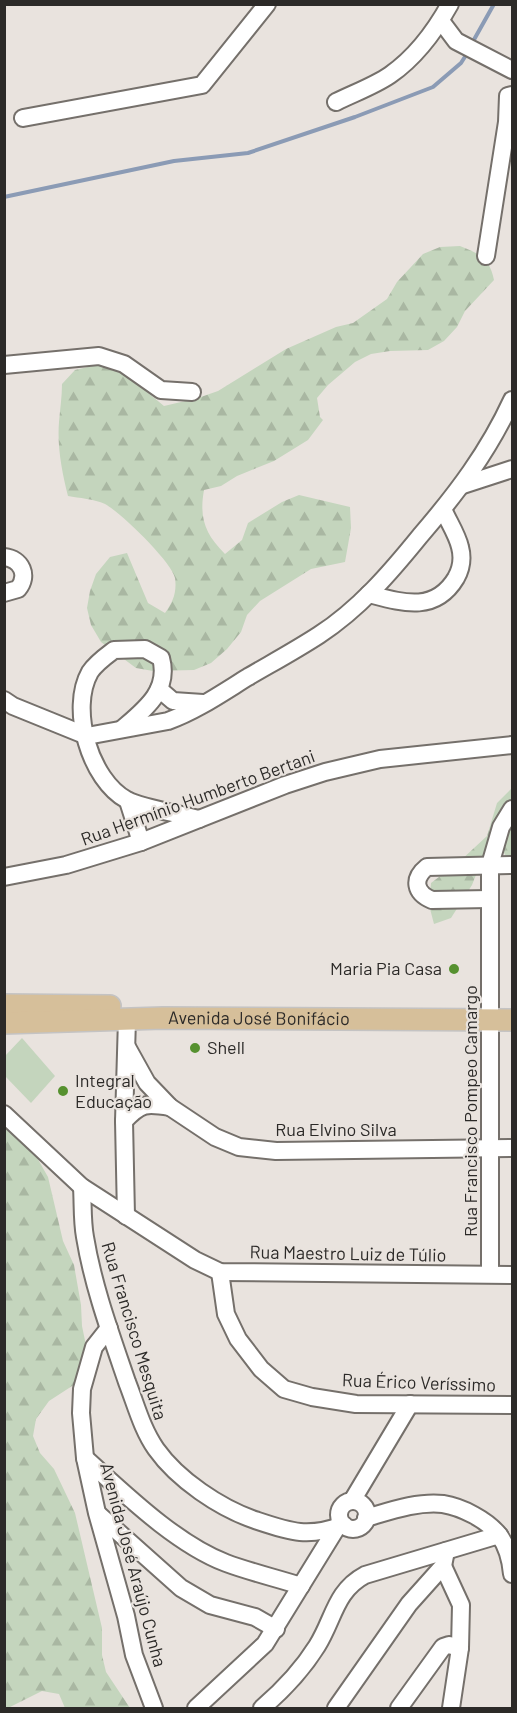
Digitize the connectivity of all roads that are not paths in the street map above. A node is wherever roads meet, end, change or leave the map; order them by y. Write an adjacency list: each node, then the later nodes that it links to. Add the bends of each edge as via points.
1 (267, 4): 7 (street, via 202,85)
2 (450, 4): 3 (street)
3 (441, 21): 4 (street, via 456,41); 6 (street, via 410,59 388,76)
4 (513, 70)
5 (513, 95): 8 (street, via 508,96)
6 (336, 102)
7 (23, 118)
8 (486, 256)
9 (4, 365): 10 (street, via 99,356 124,364 161,390)
10 (192, 392)
11 (513, 400): 12 (street)
12 (488, 445): 13 (street, via 500,465); 14 (street)
13 (513, 469): 14 (street)
14 (462, 485): 15 (street)
15 (443, 509): 18 (street); 18 (street, via 461,548 461,569 452,584 439,598 420,603)
16 (4, 558): 17 (street, via 14,559 24,574 18,589)
17 (4, 593)
18 (369, 594): 21 (street, via 320,634)
19 (159, 689): 21 (street, via 173,701); 22 (street, via 150,705); 23 (street, via 161,658 145,649 114,650 91,671 83,691 82,715)
20 (4, 700): 23 (street)
21 (204, 703): 22 (street, via 168,721)
22 (122, 729): 23 (street)
23 (87, 736): 25 (street, via 96,767 109,787)
24 (509, 746): 27 (street, Rua Hermínio Humberto Bertani, via 369,762 285,785)
25 (128, 801): 27 (street); 28 (street)
26 (513, 809): 29 (street, Rua Francisco Pompeo Camargo, via 501,827)
27 (199, 819): 28 (street, Rua Hermínio Humberto Bertani)
28 (141, 842): 31 (street, Rua Hermínio Humberto Bertani, via 66,865)
29 (490, 865): 30 (street); 32 (street, Rua Francisco Pompeo Camargo); 32 (street, via 427,867 416,881 418,890 432,900)
30 (513, 865)
31 (4, 877)
32 (489, 899): 35 (street, Rua Francisco Pompeo Camargo)
33 (4, 1005): 35 (main road, Avenida José Bonifácio)
34 (513, 1007): 35 (main road, Avenida José Bonifácio)
35 (491, 1013): 36 (main road, Avenida José Bonifácio); 37 (main road, Avenida José Bonifácio); 43 (street, Rua Francisco Pompeo Camargo)
36 (127, 1019): 38 (main road, Avenida José Bonifácio); 39 (street, Rua Francisco Mesquita)
37 (513, 1020)
38 (4, 1023)
39 (127, 1047): 40 (street, Rua Elvino Silva, via 147,1083); 42 (street, Rua Francisco Mesquita)
40 (170, 1107): 42 (street, via 143,1105); 43 (street, Rua Elvino Silva, via 215,1137 240,1147)
41 (4, 1114): 45 (street)
42 (124, 1121): 46 (street, Rua Francisco Mesquita)
43 (490, 1148): 44 (street, Rua Elvino Silva); 48 (street, Rua Francisco Pompeo Camargo)
44 (513, 1148)
45 (82, 1187): 46 (street); 50 (street, Rua Francisco Mesquita, via 90,1265)
46 (126, 1216): 47 (street)
47 (220, 1272): 48 (street, Rua Maestro Luiz de Túlio); 51 (street, Rua Érico Veríssimo, via 226,1314 238,1340 261,1369 284,1389 356,1404)
48 (490, 1274): 49 (street, Rua Maestro Luiz de Túlio)
49 (513, 1275)
50 (109, 1328): 53 (street, Avenida José Araújo Cunha, via 94,1347 82,1389); 56 (street, Rua Francisco Mesquita, via 146,1433 171,1467 213,1500 288,1531 308,1533)
51 (410, 1404): 52 (street, Rua Érico Veríssimo); 54 (street, via 370,1471)
52 (513, 1405)
53 (85, 1458): 55 (street, Avenida José Araújo Cunha); 60 (street, via 145,1512 184,1540 224,1562)
54 (361, 1509): 56 (street, via 342,1507); 56 (street, Rua Francisco Mesquita, via 358,1528); 57 (street, via 444,1504 477,1517)
55 (97, 1513): 61 (street, via 181,1588 210,1605 255,1617); 63 (street, Avenida José Araújo Cunha, via 134,1654)
56 (340, 1525): 60 (street)
57 (499, 1535): 58 (street); 59 (street)
58 (444, 1558): 62 (street, via 461,1605); 65 (street, via 365,1575 352,1582 313,1652); 66 (street)
59 (513, 1574)
60 (301, 1586): 61 (street)
61 (276, 1629): 64 (street, via 250,1660)
62 (460, 1648): 67 (street, via 443,1647); 68 (street)
63 (154, 1708)
64 (196, 1708)
65 (262, 1708)
66 (336, 1708)
67 (399, 1708)
68 (451, 1708)

